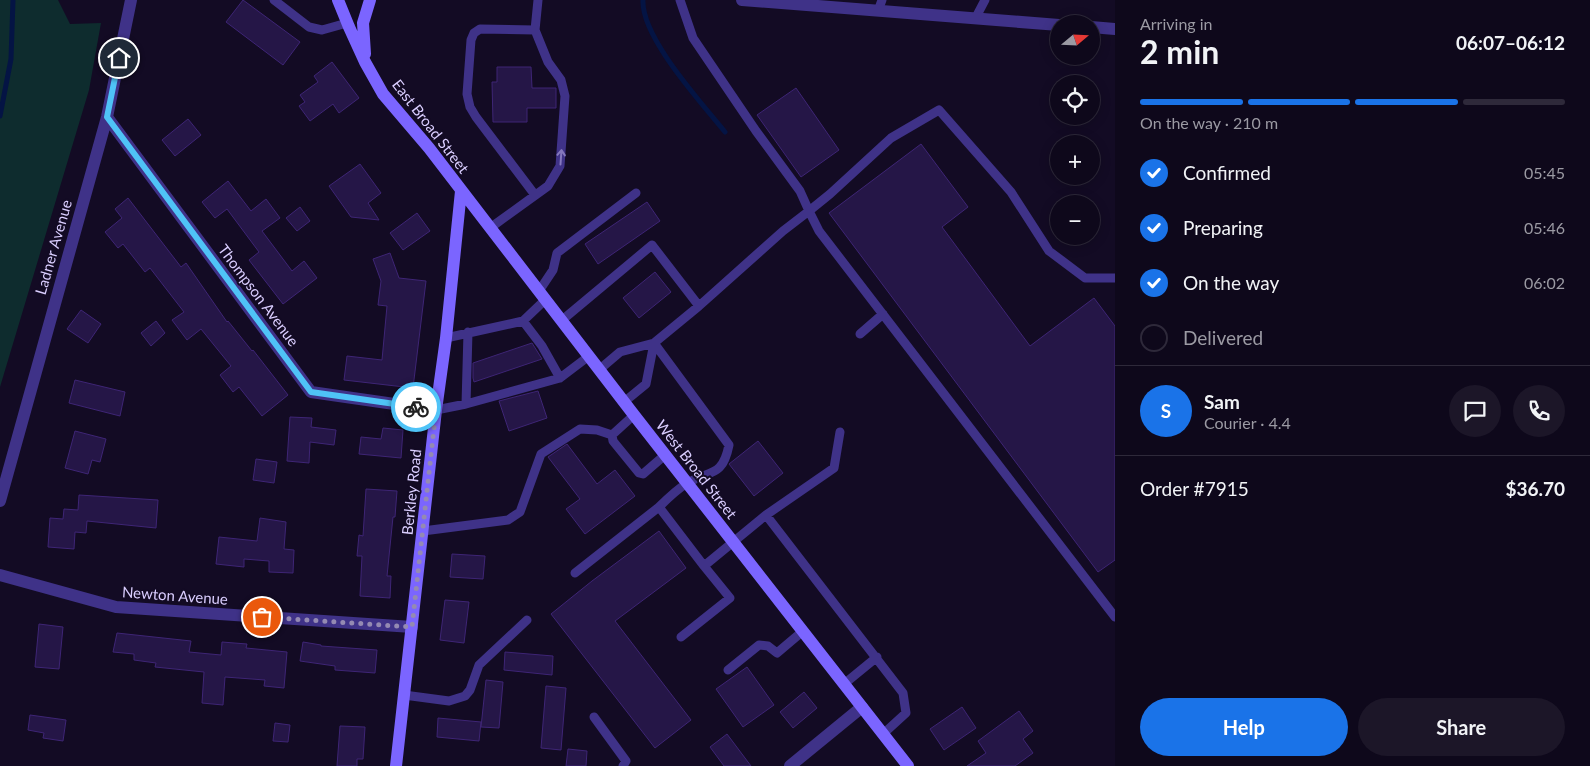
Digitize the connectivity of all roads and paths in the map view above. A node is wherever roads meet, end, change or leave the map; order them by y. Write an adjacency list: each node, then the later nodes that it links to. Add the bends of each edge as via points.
1 (131, 0): 18 (street, Ladner Avenue)
2 (274, 0): 12 (lane, via 309,27 322,30)
3 (338, 0): 12 (main road, East Broad Street)
4 (370, 0): 17 (main road, via 363,23)
5 (538, 0): 16 (lane)
6 (680, 0): 22 (lane, via 693,38 800,190)
7 (742, 0): 9 (street)
8 (984, 0): 11 (lane)
9 (784, 2): 10 (street)
10 (873, 5): 11 (street)
11 (975, 19): 13 (street)
12 (347, 23): 17 (main road, East Broad Street)
13 (1050, 24)
14 (1100, 28): 15 (street)
15 (1115, 29)
16 (535, 30): 21 (lane, one-way to 16, via 548,186 560,166 565,96); 21 (lane, via 480,29 474,33 467,94 476,117)
17 (365, 62): 19 (main road, East Broad Street, via 383,94)
18 (107, 117): 39 (street, Thompson Avenue, via 311,392); 45 (street, Ladner Avenue)
19 (461, 191): 23 (main road, West Broad Street); 32 (main road, Berkley Road)
20 (636, 193): 25 (lane, via 557,253)
21 (535, 195): 23 (lane)
22 (809, 212): 24 (lane, via 891,138 939,110 1011,192 1049,250 1085,278); 26 (lane); 27 (lane, via 819,231)
23 (490, 228): 25 (main road, West Broad Street)
24 (1115, 278)
25 (542, 296): 28 (lane); 29 (main road, West Broad Street)
26 (699, 306): 29 (lane, via 652,245); 33 (lane)
27 (883, 314): 31 (lane); 53 (lane)
28 (523, 321): 30 (lane); 36 (lane)
29 (562, 321): 34 (main road, West Broad Street)
30 (468, 332): 32 (lane); 38 (lane)
31 (860, 334)
32 (446, 338): 39 (main road, Berkley Road)
33 (654, 342): 35 (lane, via 620,352); 37 (lane, via 646,384); 44 (lane, via 729,445 726,458 715,472)
34 (589, 356): 35 (main road, West Broad Street); 36 (lane)
35 (600, 369): 37 (main road, West Broad Street)
36 (560, 378): 38 (lane)
37 (624, 402): 40 (main road, West Broad Street)
38 (466, 404): 39 (lane)
39 (436, 410): 48 (main road, Berkley Road)
40 (634, 415): 42 (lane); 43 (main road, West Broad Street)
41 (840, 432): 47 (lane, via 834,468)
42 (612, 435): 43 (lane, via 613,441 639,473 643,474); 48 (lane, via 580,429 541,454 520,512 508,520)
43 (665, 455): 44 (main road, West Broad Street)
44 (687, 483): 46 (lane); 49 (main road, West Broad Street)
45 (0, 501)
46 (659, 507): 50 (lane); 51 (lane)
47 (766, 515): 49 (lane); 58 (lane)
48 (423, 531): 55 (main road, Berkley Road)
49 (733, 542): 50 (lane); 56 (main road, West Broad Street)
50 (704, 566): 57 (lane, via 730,598)
51 (575, 573)
52 (0, 575): 55 (street, Newton Avenue, via 116,607)
53 (1115, 617)
54 (527, 620): 61 (lane, via 479,665 465,696 449,700)
55 (412, 627): 61 (main road, Berkley Road)
56 (803, 631): 59 (lane, via 777,653 768,646 758,645); 60 (main road, West Broad Street)
57 (681, 637)
58 (876, 657): 60 (lane); 64 (lane, via 903,693 906,713)
59 (728, 670)
60 (844, 684): 62 (main road, West Broad Street)
61 (404, 695): 65 (main road, Berkley Road)
62 (862, 707): 64 (main road, West Broad Street); 67 (street)
63 (594, 717): 66 (lane, via 626,761)
64 (883, 734): 68 (main road, West Broad Street)
65 (396, 766)
66 (623, 766)
67 (790, 766)
68 (908, 766)

